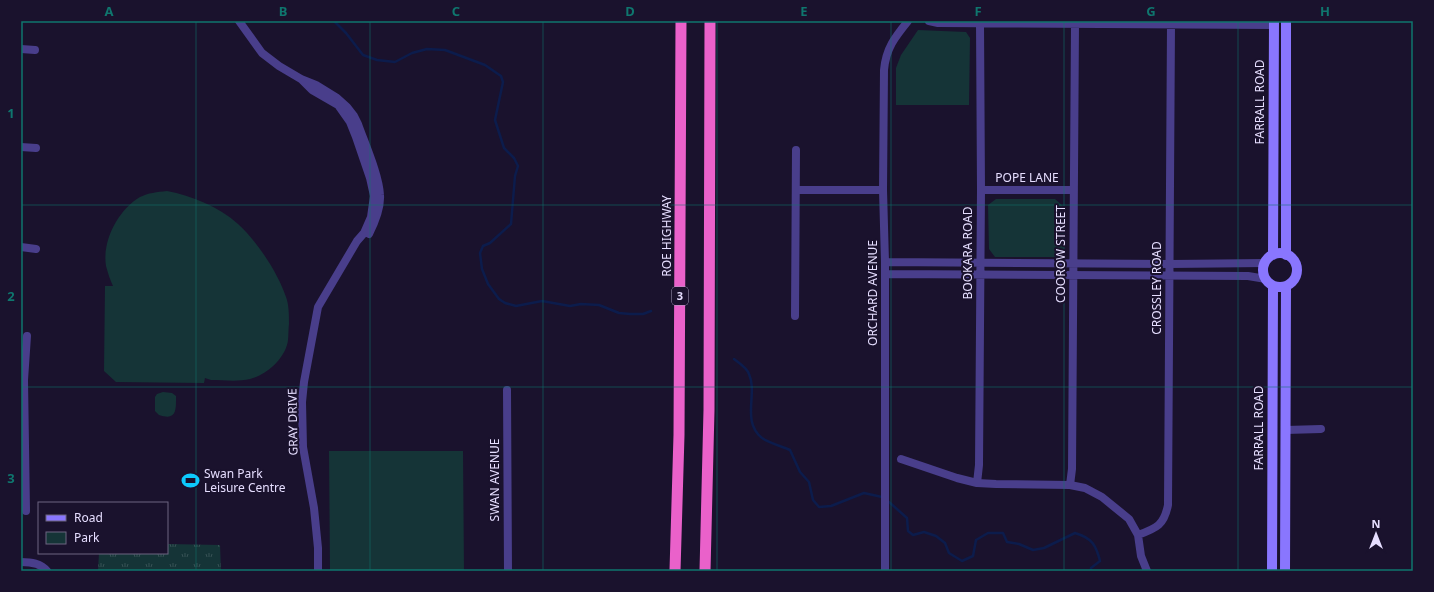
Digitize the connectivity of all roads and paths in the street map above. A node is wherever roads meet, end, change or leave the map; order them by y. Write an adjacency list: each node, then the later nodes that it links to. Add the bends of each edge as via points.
1 (239, 21): 60 (street, GRAY DRIVE, via 262,53 279,66 338,98 354,116 378,182 380,197 368,236 349,257 318,307 303,395 303,447 314,508)
2 (681, 21): 62 (highway, ROE HIGHWAY / 3, via 679,427)
3 (710, 21): 63 (highway, via 709,410)
4 (908, 21): 17 (street, ORCHARD AVENUE, via 891,43 885,61)
5 (929, 21): 7 (street)
6 (1286, 21): 23 (main road)
7 (980, 23): 9 (street); 18 (street, BOOKARA ROAD)
8 (1274, 23): 10 (street); 22 (main road, FARRALL ROAD)
9 (1075, 24): 10 (street); 19 (street, COOROW STREET)
10 (1171, 25): 30 (street, CROSSLEY ROAD)
11 (21, 49): 12 (street)
12 (35, 50)
13 (21, 147): 14 (street)
14 (36, 148)
15 (796, 150): 16 (street)
16 (796, 190): 17 (street); 43 (street)
17 (883, 190): 24 (street, ORCHARD AVENUE)
18 (981, 190): 19 (street, POPE LANE); 25 (street, BOOKARA ROAD)
19 (1073, 190): 27 (street, COOROW STREET)
20 (21, 247): 21 (street)
21 (36, 249)
22 (1273, 255): 23 (main road); 28 (main road)
23 (1286, 255): 40 (main road, via 1295,262 1297,272 1293,281)
24 (885, 262): 25 (street); 32 (street, ORCHARD AVENUE)
25 (980, 263): 26 (street); 33 (street, BOOKARA ROAD)
26 (1028, 263): 27 (street); 34 (street)
27 (1073, 263): 29 (street); 35 (street, COOROW STREET)
28 (1265, 263): 31 (street); 39 (main road, via 1263,271)
29 (1122, 264): 30 (street); 36 (street)
30 (1170, 264): 31 (street); 37 (street, CROSSLEY ROAD)
31 (1221, 264): 38 (street)
32 (885, 274): 33 (street); 64 (street, ORCHARD AVENUE)
33 (980, 275): 34 (street); 50 (street, BOOKARA ROAD)
34 (1027, 275): 35 (street)
35 (1073, 275): 36 (street); 51 (street, COOROW STREET)
36 (1123, 276): 37 (street)
37 (1169, 276): 38 (street); 55 (street, CROSSLEY ROAD, via 1168,505 1161,524)
38 (1222, 276): 39 (street, via 1248,276)
39 (1269, 282): 40 (main road, via 1280,288); 41 (main road, FARRALL ROAD)
40 (1286, 286): 42 (main road)
41 (1272, 310): 42 (main road); 52 (main road, FARRALL ROAD)
42 (1286, 310): 48 (main road)
43 (795, 316)
44 (27, 336): 45 (street)
45 (23, 380): 54 (street)
46 (507, 390): 61 (street, SWAN AVENUE)
47 (1321, 429): 48 (street)
48 (1286, 430): 53 (main road)
49 (901, 459): 50 (street)
50 (977, 483): 51 (street)
51 (1070, 485): 55 (street, via 1085,488 1102,497 1129,519)
52 (1272, 497): 53 (main road); 56 (main road, FARRALL ROAD)
53 (1285, 497): 57 (main road)
54 (26, 511)
55 (1138, 535): 65 (street)
56 (1272, 544): 57 (main road); 66 (main road, FARRALL ROAD)
57 (1285, 544): 67 (main road)
58 (21, 562): 59 (street, via 39,564)
59 (47, 571)
60 (318, 571)
61 (508, 571)
62 (675, 571)
63 (705, 571)
64 (885, 571)
65 (1147, 571)
66 (1272, 571)
67 (1285, 571)

